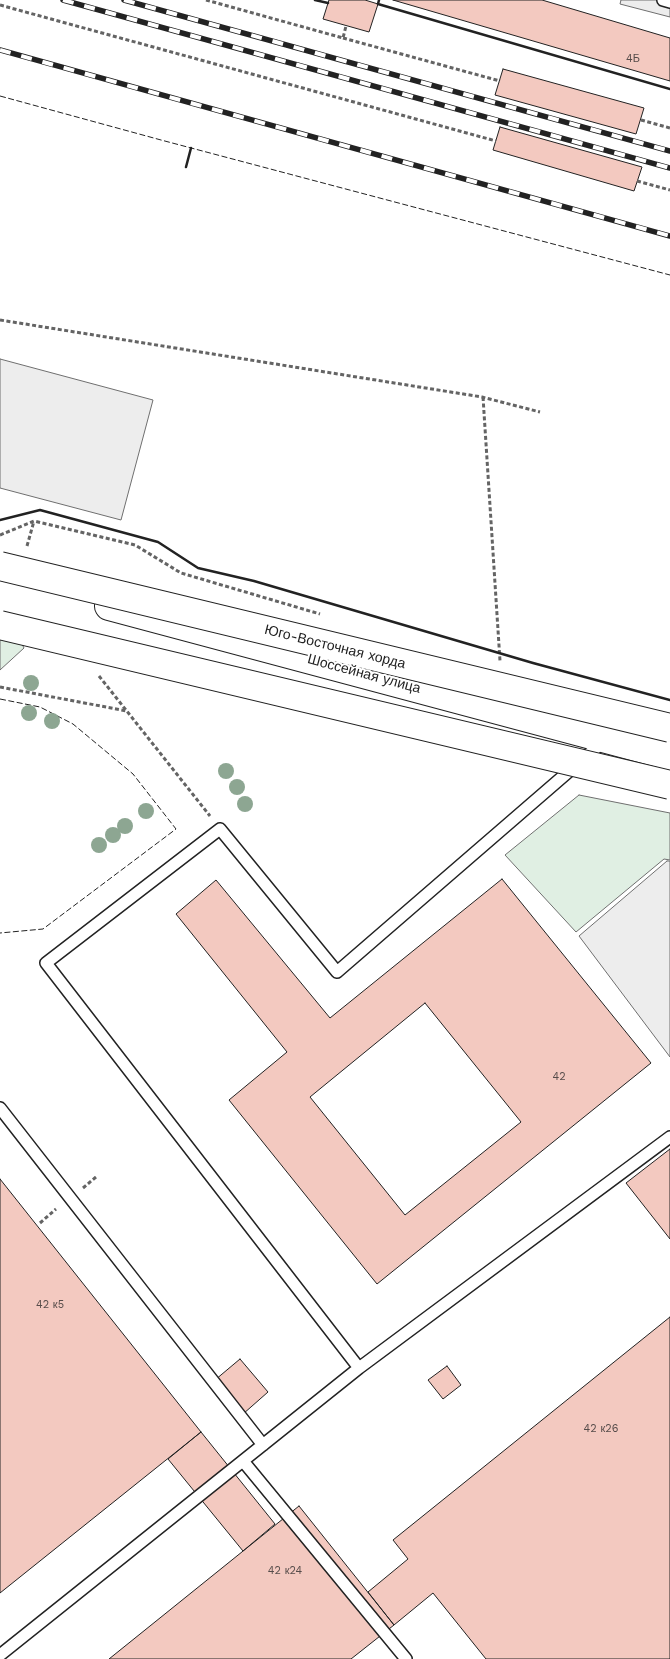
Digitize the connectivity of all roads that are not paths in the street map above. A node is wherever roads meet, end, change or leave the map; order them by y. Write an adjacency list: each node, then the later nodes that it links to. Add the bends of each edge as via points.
1 (663, 0): 2 (lane)
2 (670, 2)
3 (0, 566): 6 (main road, Юго-Восточная хорда, bridge)
4 (0, 577): 7 (main road, Шоссейная улица)
5 (0, 625): 9 (main road, bridge)
6 (670, 728)
7 (606, 738): 8 (main road, Шоссейная улица); 12 (lane, via 337,972 220,829 46,963)
8 (670, 756)
9 (670, 785)
10 (0, 1108): 13 (lane)
11 (670, 1137): 12 (lane)
12 (359, 1368): 13 (lane)
13 (263, 1445): 14 (lane)
14 (243, 1461): 15 (lane); 16 (lane)
15 (0, 1655)
16 (406, 1659)

